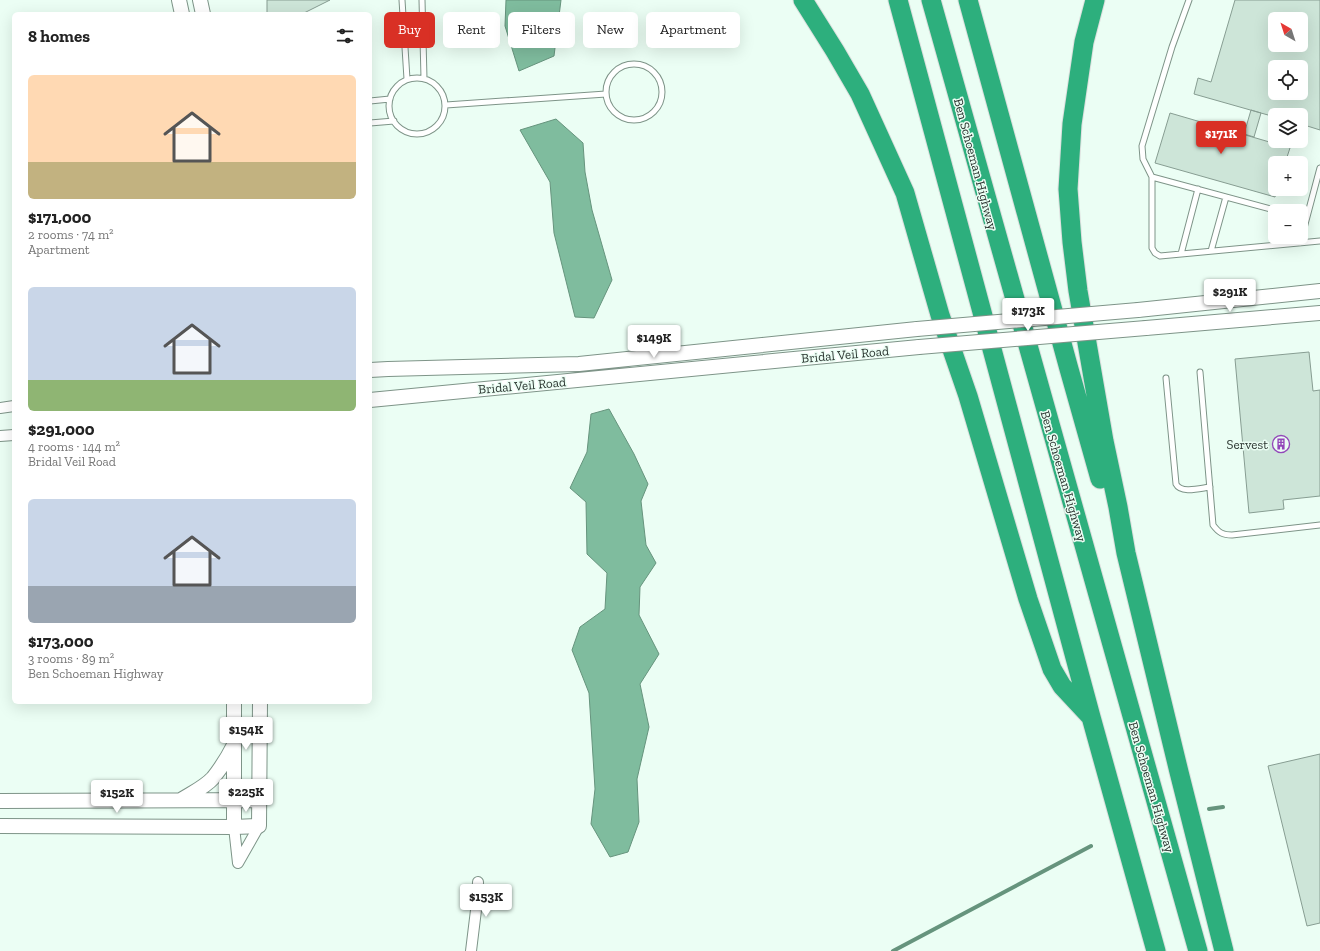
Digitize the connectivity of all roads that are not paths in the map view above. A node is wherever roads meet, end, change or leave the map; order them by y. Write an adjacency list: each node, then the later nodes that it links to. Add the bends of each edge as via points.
1 (179, 0): 12 (street)
2 (200, 0): 13 (street)
3 (402, 0): 16 (lane)
4 (422, 0): 15 (lane)
5 (795, 0): 14 (highway)
6 (803, 0): 14 (highway)
7 (898, 0): 49 (highway)
8 (931, 0): 61 (highway, Ben Schoeman Highway)
9 (968, 0): 46 (highway)
10 (1095, 0): 46 (highway, via 1084,42 1072,124 1068,189 1071,235 1103,434)
11 (1189, 0): 24 (lane, via 1142,146 1143,159)
12 (182, 12)
13 (203, 12)
14 (818, 26): 49 (highway, via 860,94 905,193 940,315 968,396 1028,599 1052,669 1062,686)
15 (424, 78): 16 (lane); 20 (lane, via 439,88)
16 (407, 79): 18 (lane, via 393,91)
17 (606, 94): 17 (lane, via 606,86 616,70 632,64 650,68 656,74 662,92 656,110 640,120 621,118 613,112); 20 (lane)
18 (390, 99): 19 (lane); 21 (lane, via 389,108)
19 (372, 101)
20 (446, 105): 21 (lane, via 439,123 432,130 423,133 404,131)
21 (394, 121): 22 (lane)
22 (372, 123)
23 (1320, 168): 27 (lane)
24 (1152, 177): 25 (lane); 33 (lane, via 1152,248 1160,256)
25 (1198, 189): 26 (lane); 33 (lane)
26 (1226, 197): 28 (lane); 32 (lane)
27 (1308, 206)
28 (1268, 208)
29 (1320, 241): 30 (lane)
30 (1308, 242)
31 (1289, 244): 32 (lane)
32 (1211, 251): 33 (lane)
33 (1181, 254)
34 (1320, 291): 36 (street, Bridal Veil Road, bridge, via 579,364)
35 (1316, 314): 39 (street, Bridal Veil Road, bridge, via 919,347)
36 (372, 370)
37 (1200, 372): 44 (lane)
38 (1166, 378): 44 (lane, via 1177,487 1183,490)
39 (372, 400)
40 (12, 406): 41 (street)
41 (0, 408)
42 (12, 435): 43 (street)
43 (0, 436)
44 (1210, 487): 45 (lane, via 1213,525 1223,535)
45 (1320, 525)
46 (1142, 625): 62 (highway)
47 (234, 704): 50 (street)
48 (260, 704): 53 (street)
49 (1091, 717): 60 (highway)
50 (234, 744): 51 (street, via 212,779); 52 (street)
51 (181, 800): 52 (street); 54 (street)
52 (234, 800): 53 (street); 57 (street)
53 (259, 800): 56 (street)
54 (0, 801)
55 (0, 826): 57 (street)
56 (259, 826): 57 (street); 57 (street, via 238,864)
57 (234, 827)
58 (478, 882): 59 (street)
59 (471, 951)
60 (1156, 951)
61 (1198, 951)
62 (1224, 951)

